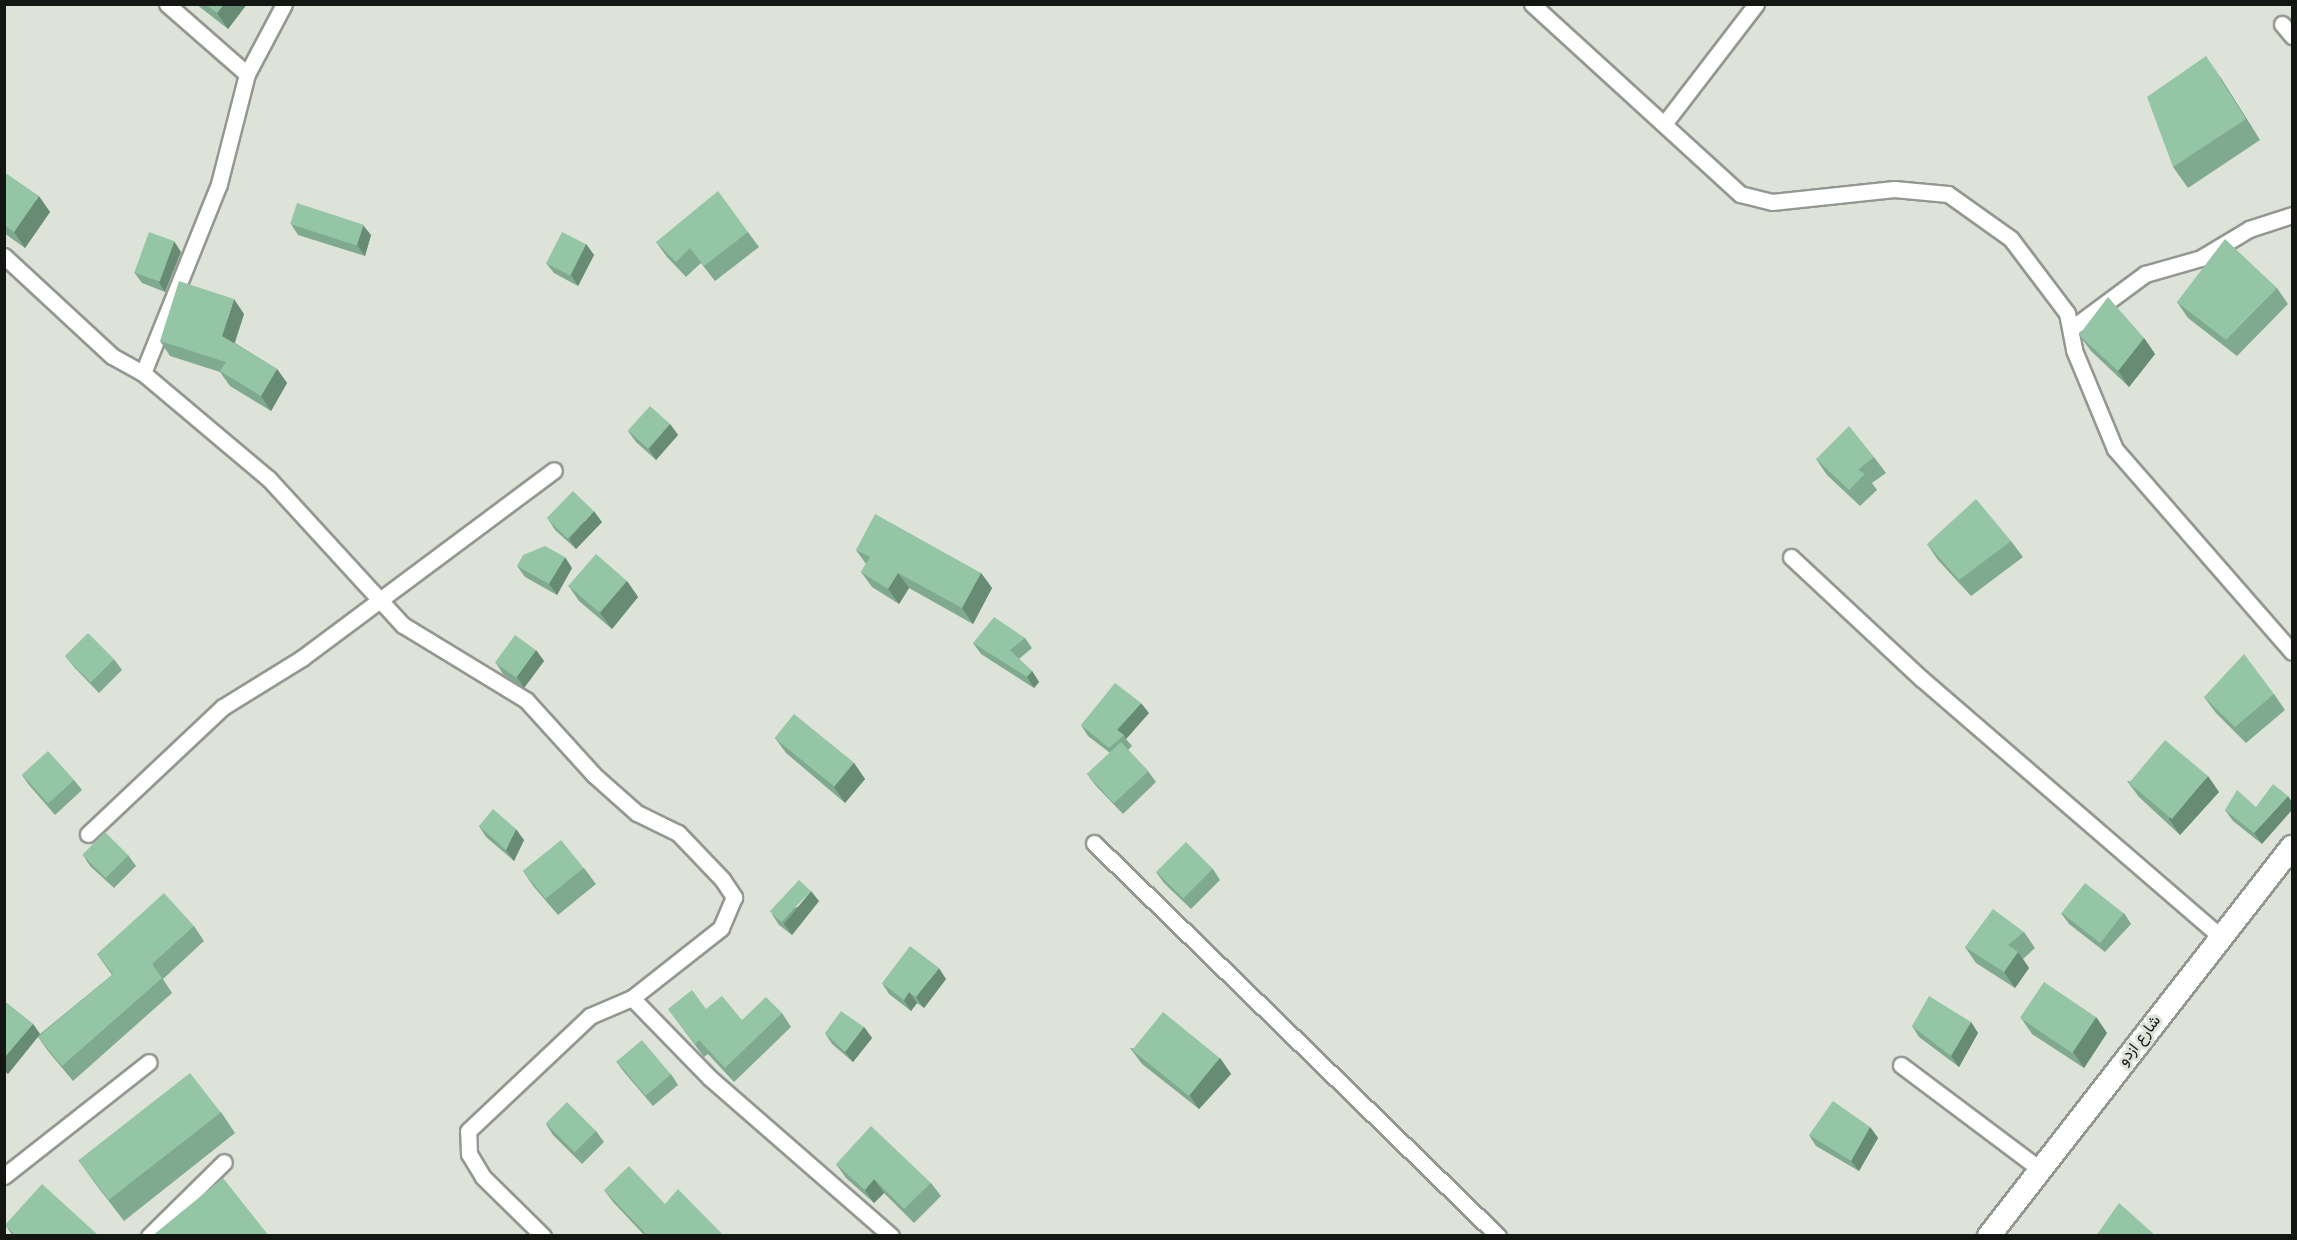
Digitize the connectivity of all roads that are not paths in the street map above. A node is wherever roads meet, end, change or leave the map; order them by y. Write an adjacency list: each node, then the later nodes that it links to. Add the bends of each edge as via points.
1 (166, 4): 7 (street)
2 (284, 4): 7 (street)
3 (1532, 4): 8 (street)
4 (1756, 4): 8 (street)
5 (2282, 24): 6 (street)
6 (2292, 36)
7 (247, 74): 12 (street, via 219,184)
8 (1664, 124): 11 (street, via 1740,194 1772,202 1894,189 1948,194 2011,239 2058,297)
9 (2292, 215): 11 (street, via 2248,229 2201,258 2145,274)
10 (4, 256): 12 (street, via 112,356)
11 (2072, 328): 16 (street, via 2074,350 2115,449)
12 (143, 373): 15 (street, via 269,479)
13 (554, 470): 15 (street)
14 (1791, 557): 20 (street, via 1922,679)
15 (377, 601): 17 (street, via 303,658 223,707); 21 (street, via 442,652 526,700 594,775 637,813 678,833 734,897 722,928)
16 (2292, 652)
17 (88, 834)
18 (1094, 843): 30 (street)
19 (2291, 851): 20 (street, شارع ازدو)
20 (2222, 938): 25 (street, شارع ازدو)
21 (633, 998): 28 (street, via 590,1016 468,1131 470,1154 483,1177); 29 (street, via 710,1078)
22 (149, 1062): 26 (street)
23 (1901, 1065): 25 (street)
24 (224, 1162): 27 (street)
25 (2041, 1170): 31 (street, شارع ازدو)
26 (4, 1176)
27 (148, 1236)
28 (543, 1236)
29 (891, 1236)
30 (1498, 1236)
31 (1989, 1236)

